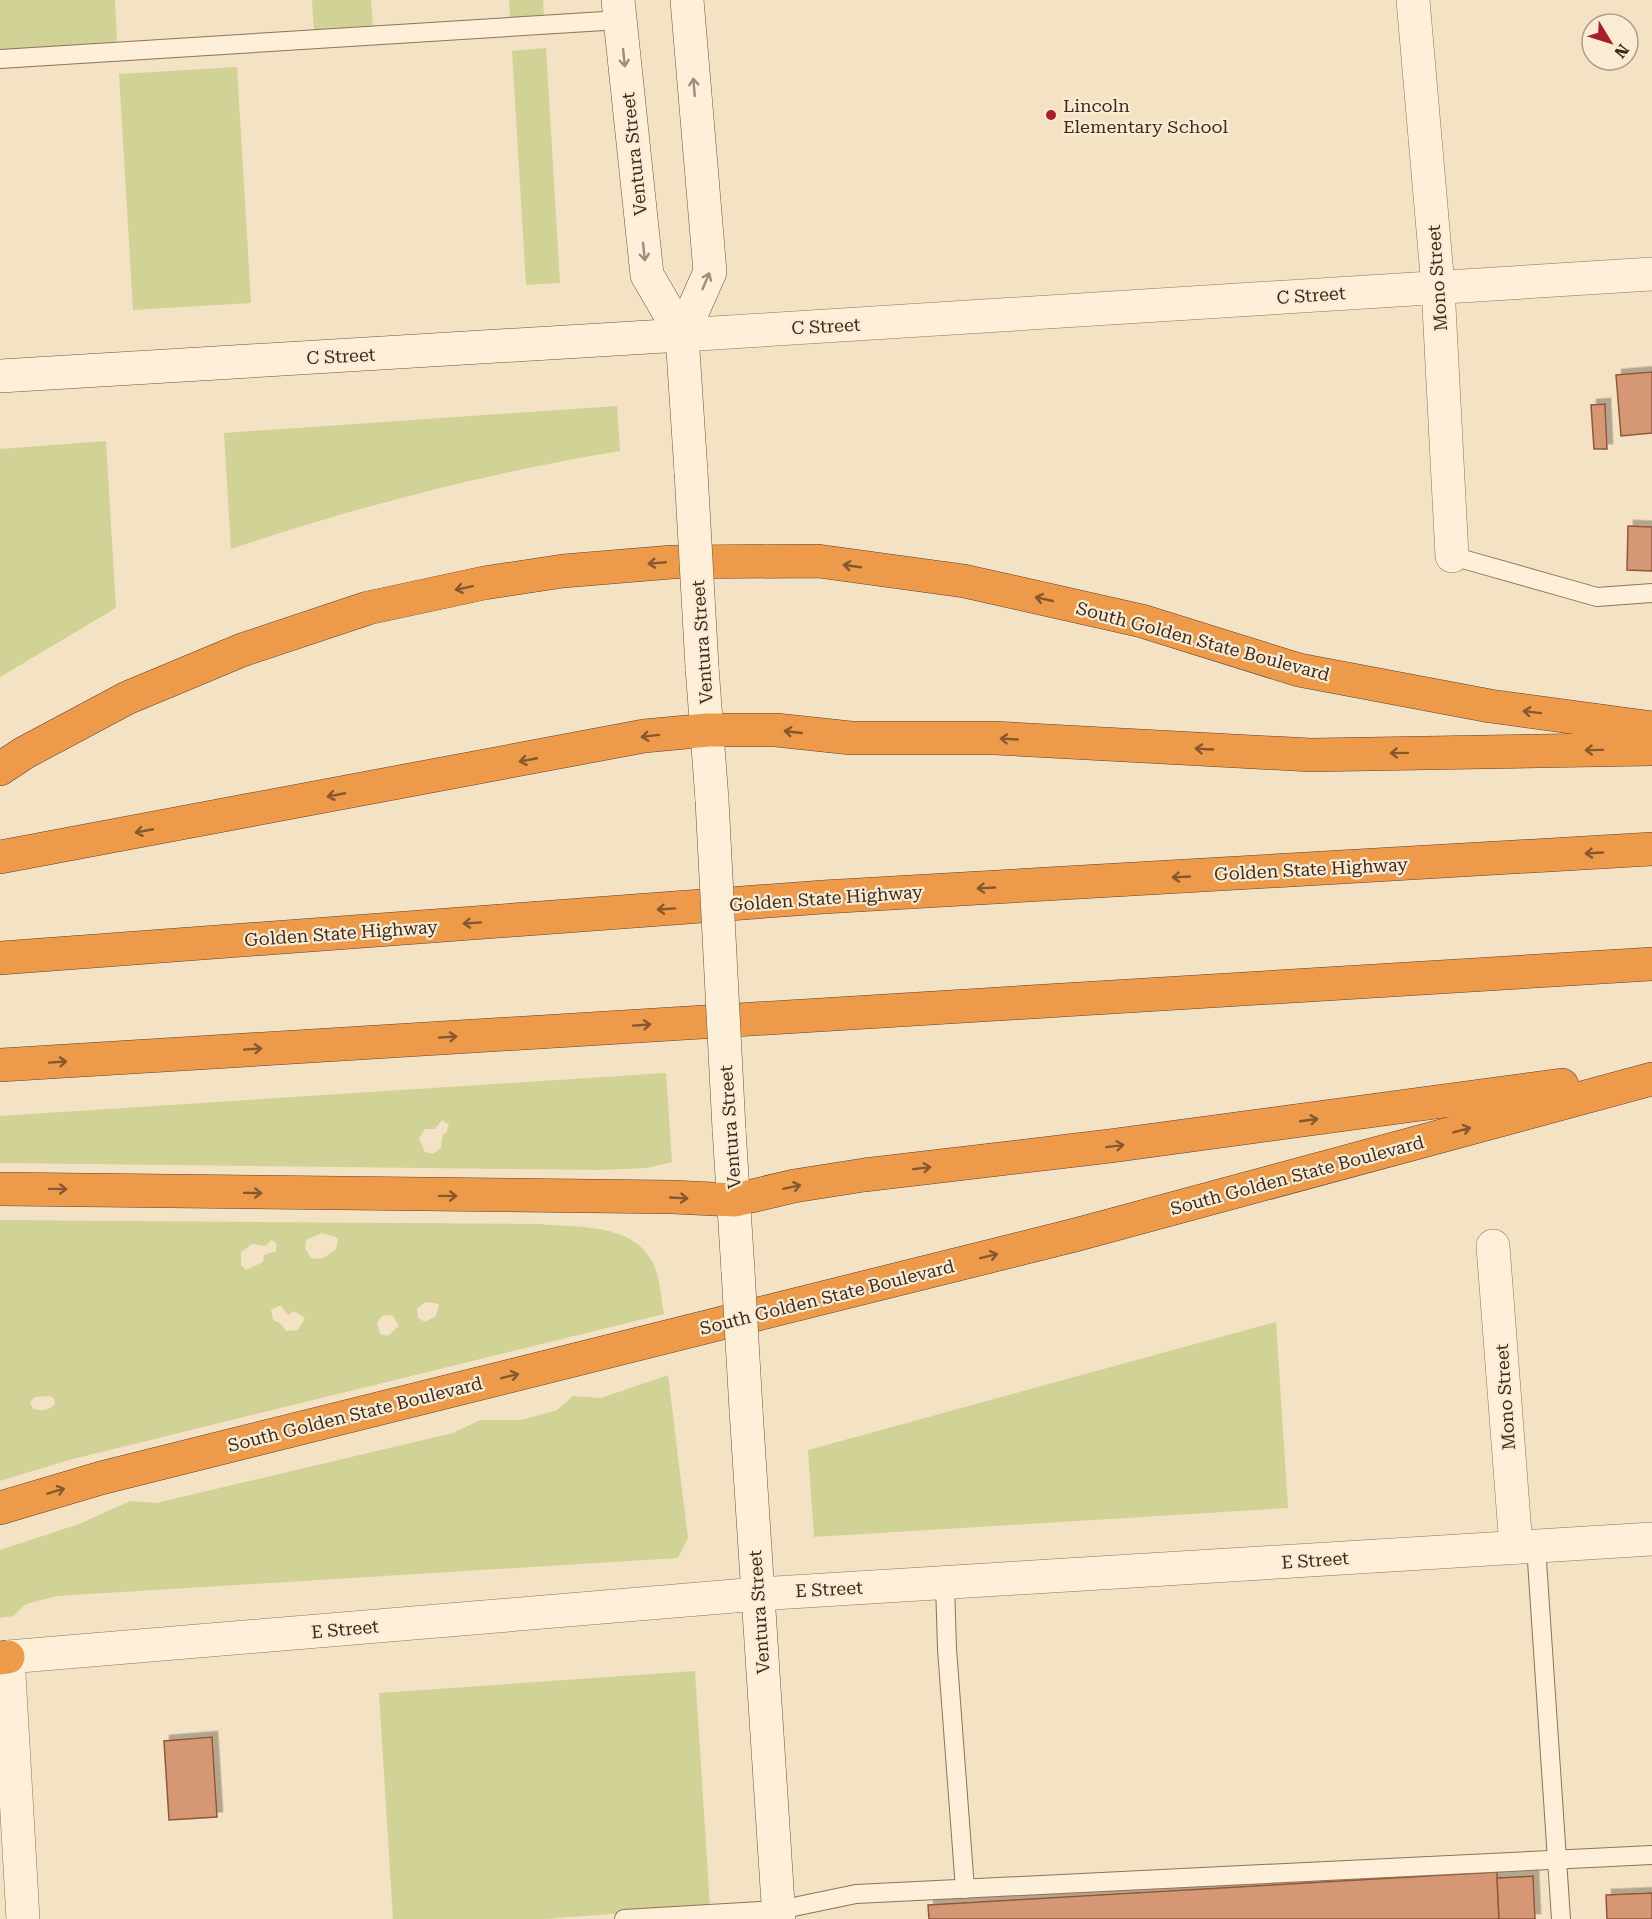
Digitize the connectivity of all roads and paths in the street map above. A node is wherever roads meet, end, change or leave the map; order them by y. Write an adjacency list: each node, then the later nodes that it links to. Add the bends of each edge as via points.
1 (687, 0): 7 (street, Ventura Street, one-way to 1, via 710,272)
2 (1413, 0): 6 (street, Mono Street)
3 (619, 10): 4 (lane); 7 (street, Ventura Street, one-way to 7, via 647,275)
4 (0, 59)
5 (1652, 274): 6 (street, C Street)
6 (1438, 287): 7 (street, C Street); 9 (street, Mono Street)
7 (682, 334): 8 (street, C Street); 12 (street, Ventura Street, bridge)
8 (0, 376)
9 (1452, 556): 10 (lane, via 1597,597)
10 (1652, 593)
11 (1652, 728): 14 (highway, South Golden State Boulevard, one-way to 14, via 1490,706 1299,670 1142,621 964,581 818,561 672,562 484,583 368,608 242,650 127,698)
12 (708, 730): 13 (highway, one-way to 12, via 1311,755 994,738 851,738 776,730); 16 (highway, one-way to 16, via 644,736); 23 (street, Ventura Street, bridge)
13 (1652, 749)
14 (12, 761)
15 (1652, 849): 17 (highway, Golden State Highway, one-way to 17, via 823,897)
16 (0, 857)
17 (0, 958)
18 (1652, 964): 19 (highway, one-way to 18)
19 (0, 1065)
20 (1652, 1073): 23 (highway, one-way to 20, via 864,1175)
21 (1652, 1079): 25 (highway, South Golden State Boulevard, one-way to 21, via 113,1475 1075,1235)
22 (0, 1189): 23 (highway, one-way to 23)
23 (735, 1200): 29 (street, Ventura Street, bridge)
24 (1493, 1246): 27 (street, Mono Street)
25 (0, 1508)
26 (1652, 1539): 27 (street, E Street)
27 (1526, 1547): 28 (street, E Street); 32 (lane)
28 (945, 1582): 29 (street, E Street); 33 (lane)
29 (758, 1594): 30 (street, E Street); 34 (street, Ventura Street)
30 (4, 1658): 35 (street)
31 (1652, 1855): 32 (lane)
32 (1557, 1859): 33 (lane); 37 (lane)
33 (965, 1889): 34 (lane, via 856,1894)
34 (779, 1915): 36 (lane)
35 (23, 1919)
36 (624, 1919)
37 (1561, 1919)

